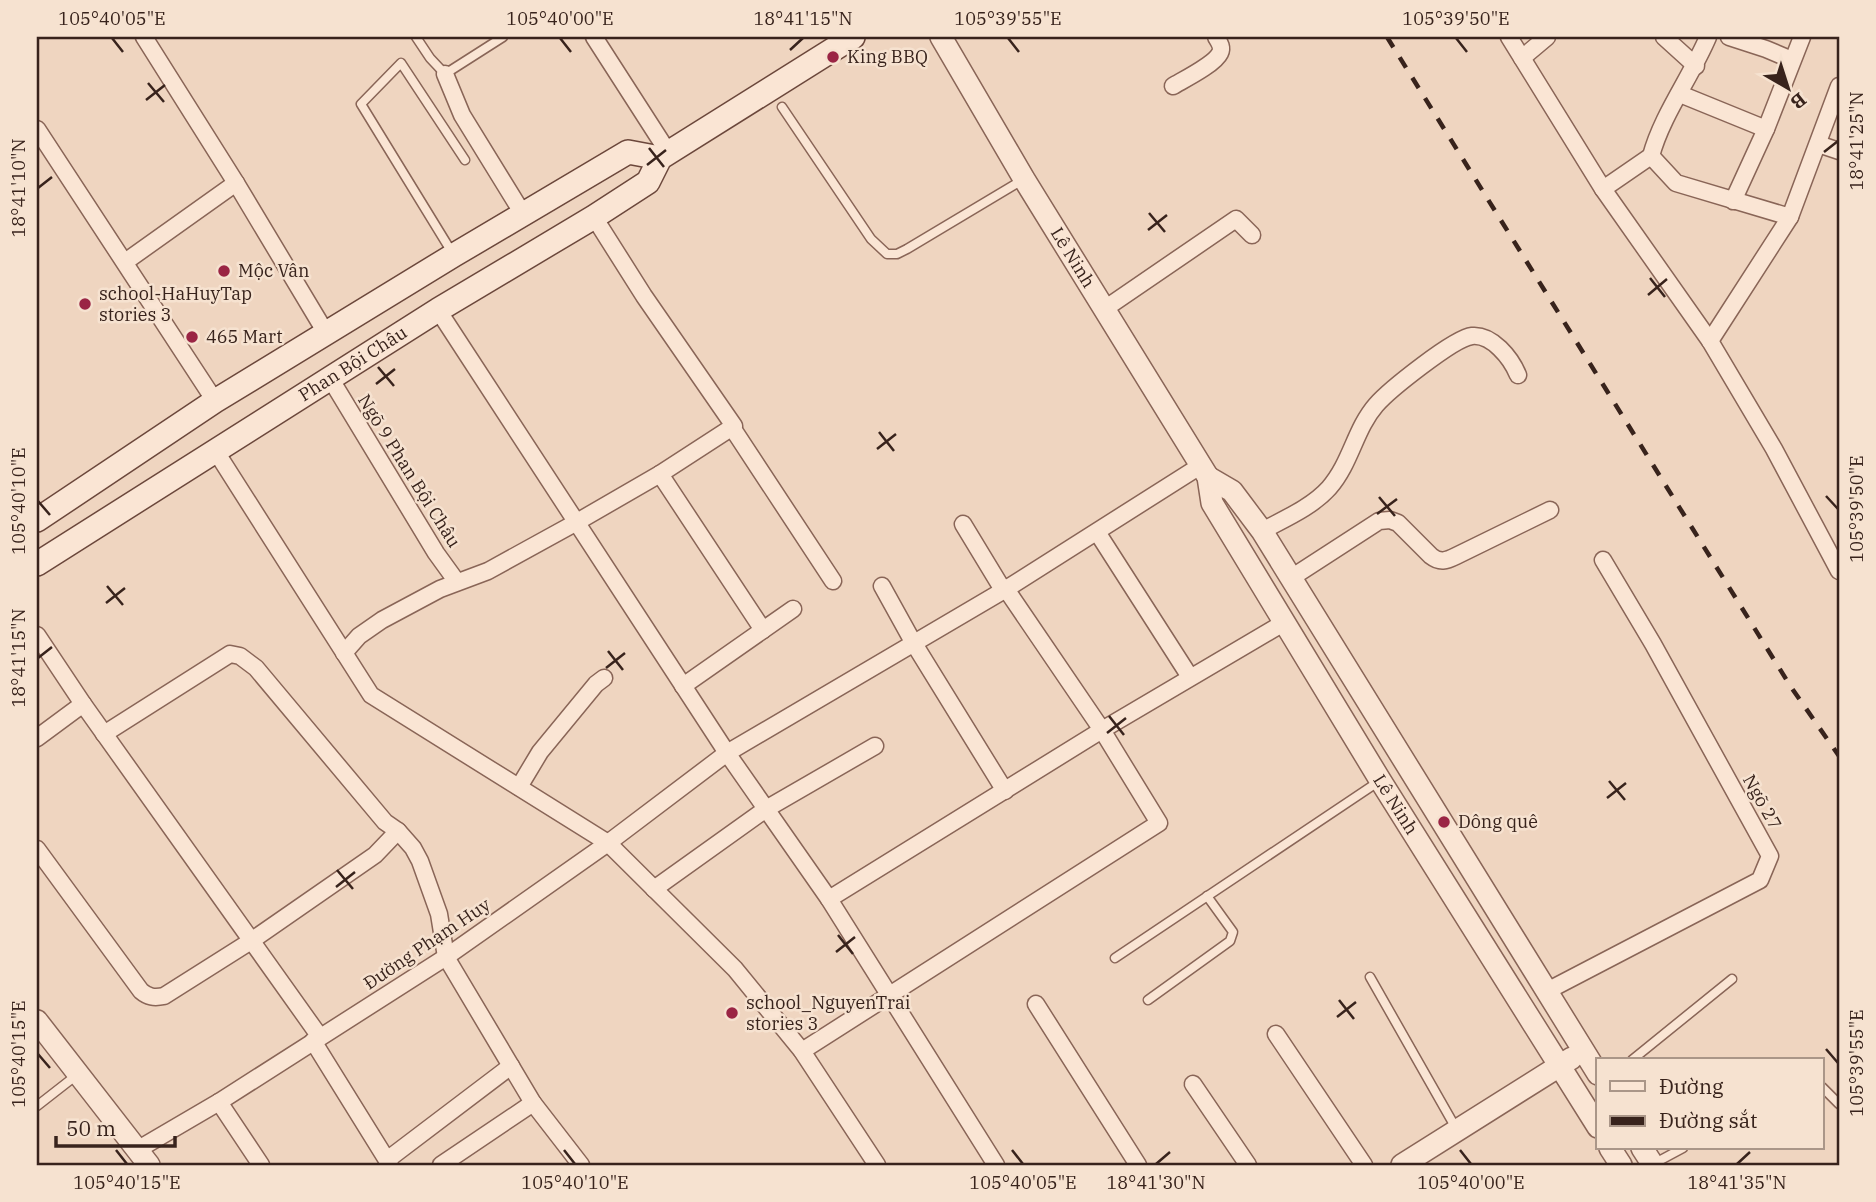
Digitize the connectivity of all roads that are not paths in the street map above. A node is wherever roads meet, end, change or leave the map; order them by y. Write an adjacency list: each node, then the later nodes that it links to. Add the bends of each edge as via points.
1 (144, 37): 30 (street)
2 (416, 37): 17 (lane)
3 (503, 37): 17 (lane)
4 (594, 37): 26 (street)
5 (853, 37): 26 (main road, Phan Bội Châu)
6 (942, 37): 29 (street, Lê Ninh)
7 (1216, 37): 18 (street, via 1220,53)
8 (1509, 37): 14 (street)
9 (1548, 37): 14 (street)
10 (1664, 37): 16 (street)
11 (1708, 37): 16 (street)
12 (1729, 37): 15 (street)
13 (1802, 37): 15 (street)
14 (1522, 58): 31 (street)
15 (1792, 60): 23 (street)
16 (1696, 66): 20 (street)
17 (445, 74): 33 (street, via 462,115)
18 (1173, 86)
19 (1839, 86): 24 (street)
20 (1680, 94): 23 (street); 27 (street, via 1655,139)
21 (782, 107): 29 (lane, via 871,239 887,254 907,249)
22 (37, 129): 38 (street)
23 (1766, 129): 32 (street)
24 (1818, 144): 25 (street); 35 (street)
25 (1839, 151)
26 (664, 155): 33 (main road, via 628,152); 34 (main road, Phan Bội Châu, via 648,182)
27 (1651, 156): 31 (street); 32 (street, via 1676,183)
28 (465, 160): 37 (lane, via 401,63 361,104)
29 (1024, 179): 41 (street, Lê Ninh)
30 (236, 183): 38 (street); 42 (street)
31 (1603, 189): 43 (street)
32 (1734, 201): 35 (street)
33 (523, 214): 37 (main road)
34 (594, 217): 39 (main road, Phan Bội Châu); 47 (street, via 733,422)
35 (1790, 217): 43 (street)
36 (1252, 235): 41 (street, via 1236,219)
37 (454, 255): 39 (main road); 42 (main road)
38 (125, 262): 46 (street)
39 (473, 288): 40 (main road, Phan Bội Châu)
40 (438, 310): 45 (main road, Phan Bội Châu); 55 (street)
41 (1103, 310): 50 (street, Lê Ninh)
42 (326, 333): 46 (main road)
43 (1710, 341): 61 (street)
44 (1518, 375): 57 (street, via 1492,342 1472,336 1462,340 1377,404 1343,469 1326,491)
45 (330, 378): 48 (main road, Phan Bội Châu); 64 (street, Ngõ 9 Phan Bội Châu)
46 (215, 401): 49 (main road)
47 (733, 429): 51 (street); 63 (street)
48 (215, 450): 52 (main road, Phan Bội Châu); 72 (street)
49 (113, 471): 52 (main road); 54 (main road)
50 (1204, 472): 57 (street, Lê Ninh, via 1232,491); 58 (street, Đường Phạm Huy); 68 (street, Lê Ninh, via 1212,503)
51 (660, 474): 55 (street); 69 (street)
52 (133, 502): 60 (main road, Phan Bội Châu)
53 (1550, 510): 62 (street, via 1442,561 1398,523 1379,521)
54 (37, 520)
55 (577, 522): 64 (street, via 488,571); 75 (street)
56 (963, 524): 66 (street)
57 (1262, 531): 62 (street, Lê Ninh)
58 (1097, 532): 66 (street, Đường Phạm Huy); 73 (street)
59 (1603, 560): 98 (street, Ngõ 27, via 1770,856 1760,880)
60 (37, 564)
61 (1839, 571)
62 (1291, 578): 82 (street, Lê Ninh)
63 (833, 581)
64 (457, 582): 72 (street, via 382,620)
65 (882, 586): 71 (street)
66 (1006, 589): 71 (street, Đường Phạm Huy); 77 (street)
67 (793, 609): 69 (street)
68 (1285, 622): 73 (street); 83 (street, Lê Ninh)
69 (763, 630): 75 (street)
70 (37, 635): 76 (street)
71 (913, 642): 81 (street, Đường Phạm Huy); 85 (street)
72 (344, 653): 84 (street, via 371,695)
73 (1190, 677): 77 (street)
74 (604, 678): 84 (street, via 540,752)
75 (683, 685): 81 (street)
76 (83, 704): 78 (street); 79 (street)
77 (1102, 730): 85 (street); 99 (street, via 1159,823)
78 (104, 734): 87 (street, via 230,654 240,656 256,668 385,822); 93 (street)
79 (37, 738)
80 (875, 746): 86 (street)
81 (727, 753): 86 (street); 88 (street, Đường Phạm Huy)
82 (1407, 765): 83 (street); 98 (street, Lê Ninh)
83 (1381, 780): 91 (lane); 109 (street, Lê Ninh)
84 (519, 787): 88 (street)
85 (1005, 791): 92 (street)
86 (766, 809): 90 (street); 92 (street)
87 (398, 831): 93 (street, via 375,855); 94 (street, via 420,861 439,914)
88 (608, 843): 90 (street); 94 (street, Đường Phạm Huy)
89 (37, 849): 93 (street, via 147,996 164,996)
90 (653, 889): 105 (street, via 735,969)
91 (1207, 896): 95 (lane); 100 (lane, via 1233,932 1230,940)
92 (829, 899): 99 (street)
93 (251, 941): 104 (street)
94 (446, 957): 104 (street, Đường Phạm Huy); 108 (street)
95 (1115, 958)
96 (1370, 976): 119 (lane)
97 (1732, 979): 107 (lane)
98 (1547, 991): 106 (street, Lê Ninh)
99 (889, 995): 105 (street); 129 (street)
100 (1148, 1000)
101 (1036, 1004): 130 (street)
102 (37, 1021): 111 (street)
103 (1276, 1034): 132 (street)
104 (317, 1039): 114 (street, Đường Phạm Huy); 125 (street)
105 (802, 1051): 124 (street)
106 (1583, 1051): 109 (street); 110 (street, Lê Ninh)
107 (1634, 1058)
108 (511, 1066): 115 (street); 125 (street)
109 (1560, 1066): 118 (street, Lê Ninh); 119 (street)
110 (1596, 1071)
111 (78, 1074): 117 (lane); 123 (street)
112 (1193, 1084): 131 (street)
113 (1824, 1089): 116 (lane)
114 (219, 1102): 123 (street, Đường Phạm Huy); 127 (street)
115 (533, 1103): 126 (street); 128 (street)
116 (1839, 1104)
117 (37, 1106)
118 (1596, 1124)
119 (1457, 1130): 133 (street)
120 (1611, 1150): 134 (street)
121 (1643, 1150): 135 (street)
122 (1679, 1150): 135 (lane)
123 (143, 1158)
124 (868, 1162)
125 (389, 1163)
126 (575, 1163)
127 (261, 1165)
128 (441, 1165)
129 (996, 1165)
130 (1138, 1165)
131 (1248, 1165)
132 (1364, 1165)
133 (1402, 1165)
134 (1621, 1165)
135 (1653, 1165)

